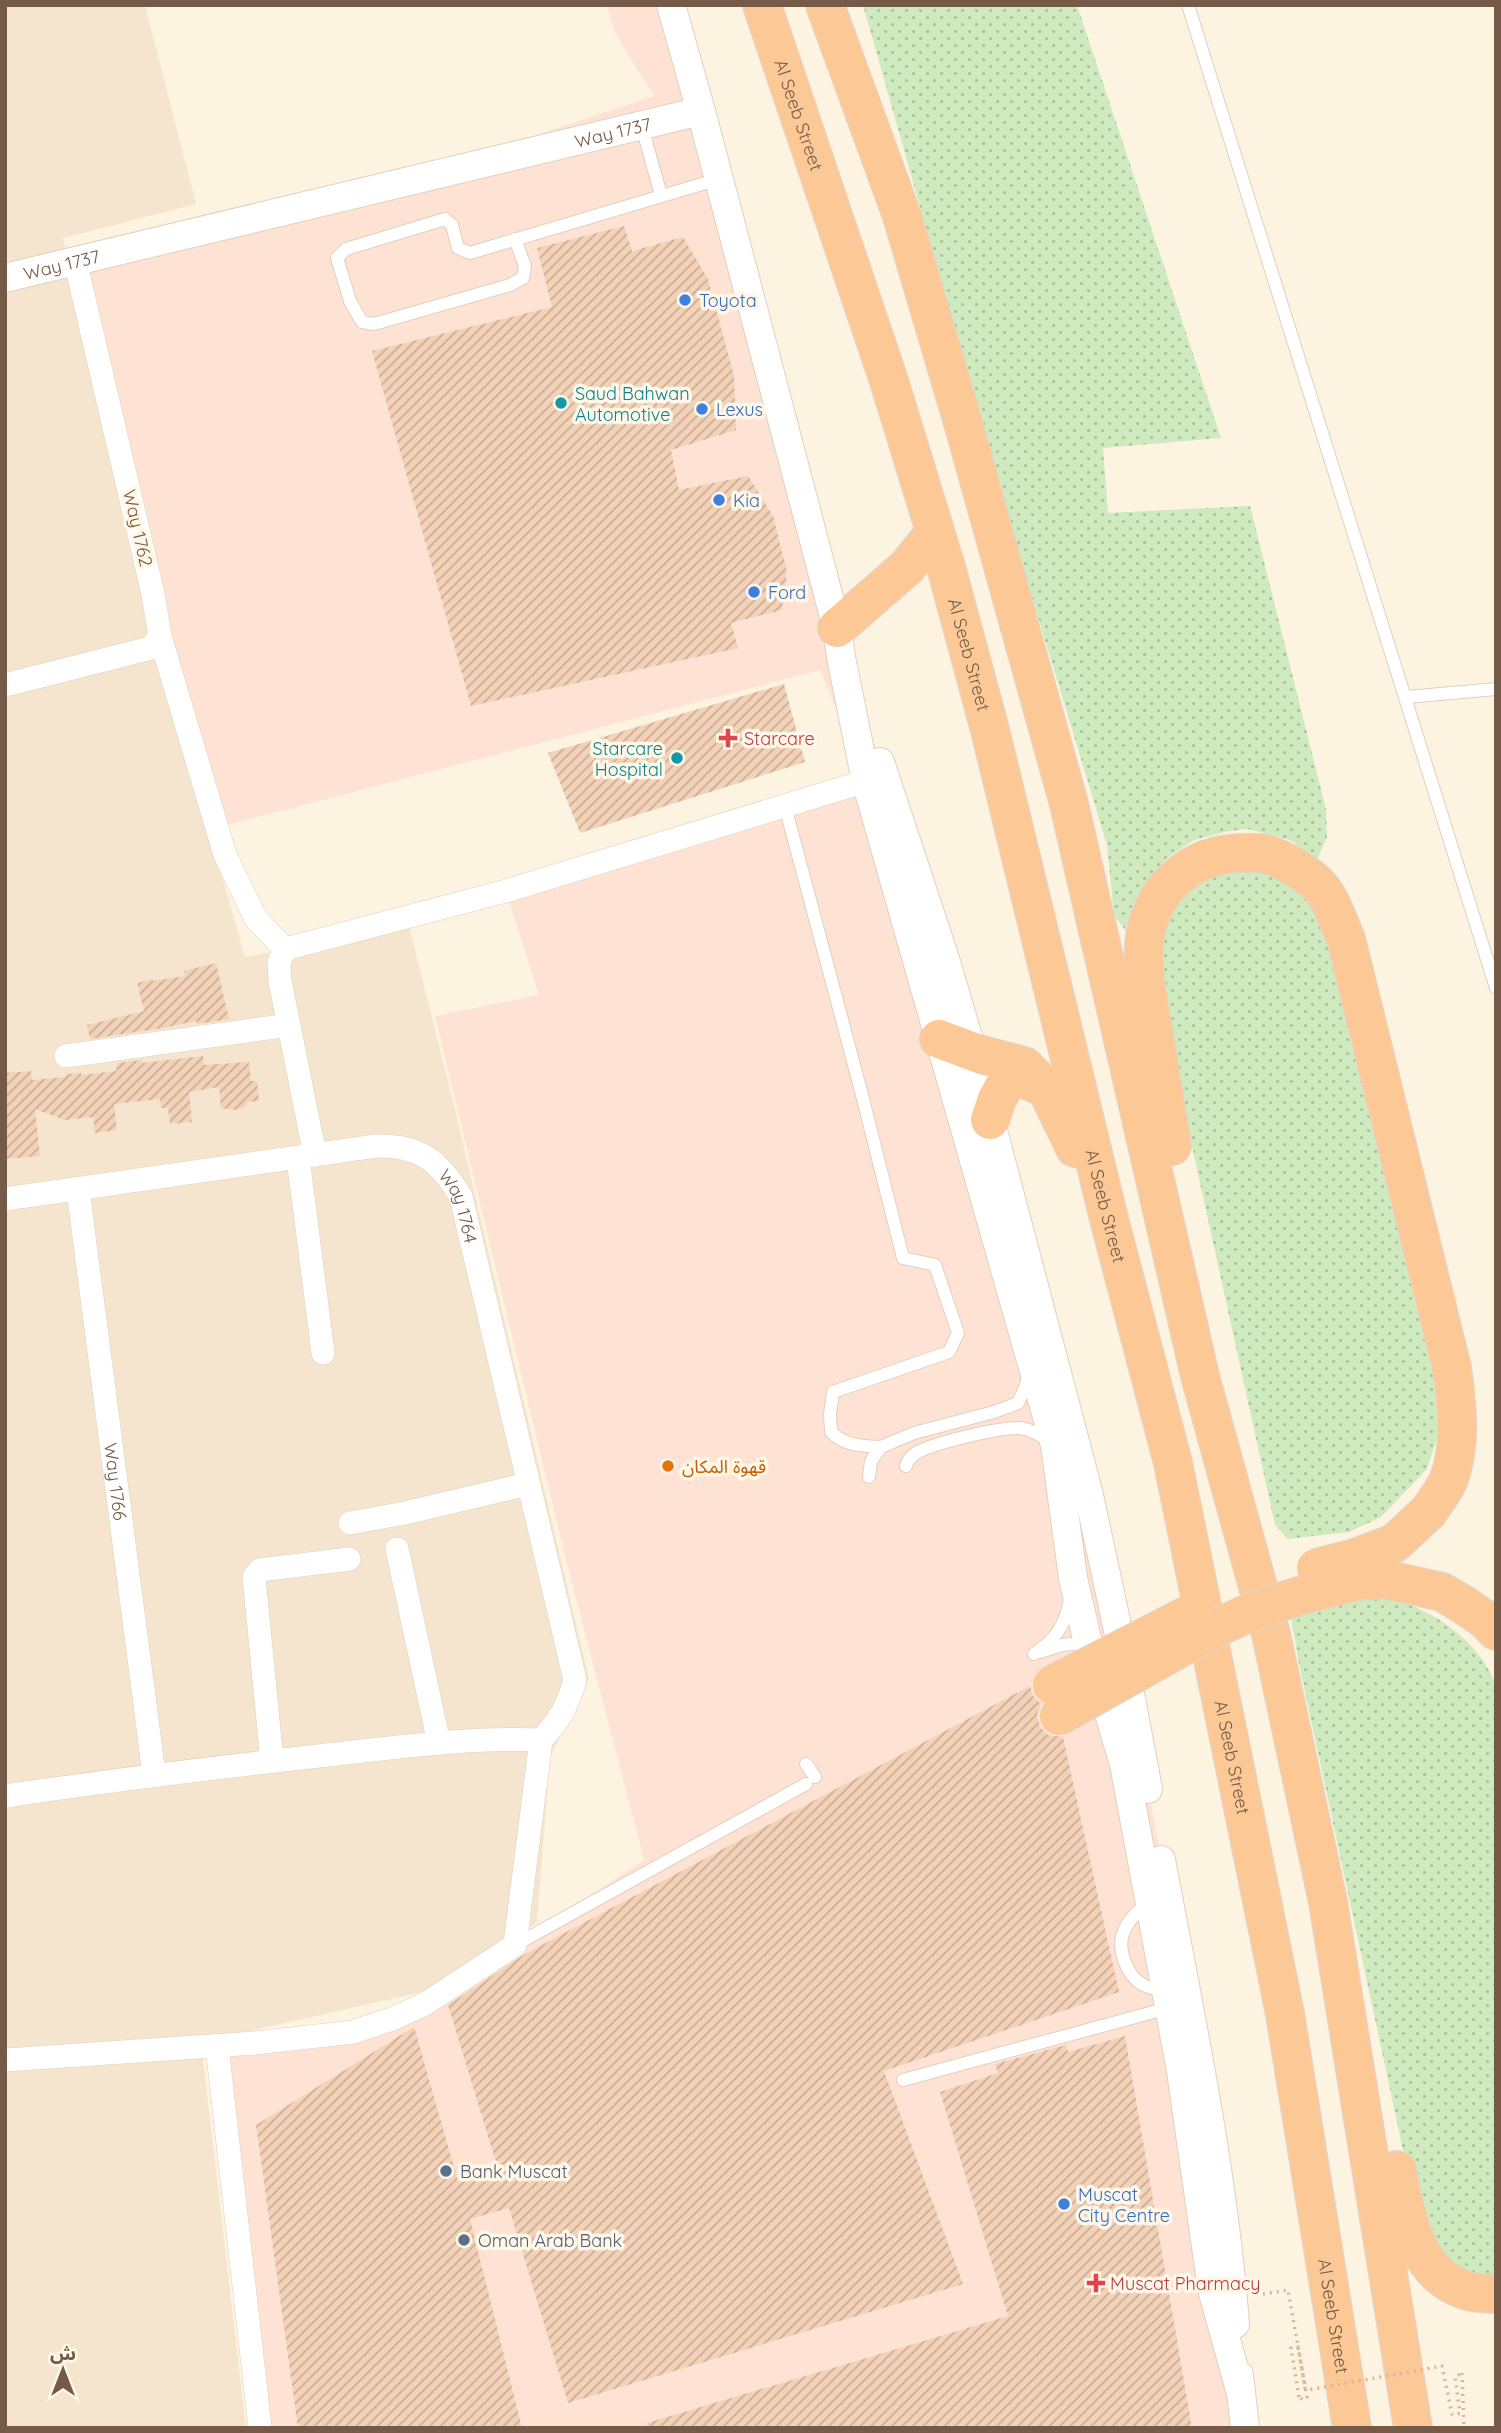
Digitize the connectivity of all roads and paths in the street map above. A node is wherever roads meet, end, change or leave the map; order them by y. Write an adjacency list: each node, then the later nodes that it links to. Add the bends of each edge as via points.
1 (671, 5): 5 (street)
2 (762, 5): 12 (highway, Al Seeb Street)
3 (825, 5): 33 (highway, via 902,216 1069,804)
4 (1188, 5): 17 (lane)
5 (701, 111): 7 (street); 10 (street, Way 1737)
6 (645, 138): 8 (lane)
7 (719, 178): 8 (lane); 13 (street)
8 (661, 195): 9 (lane)
9 (515, 239): 9 (lane, via 525,266 523,278 374,324 362,322 350,301 337,258 346,249 439,219 452,225 463,252)
10 (75, 260): 11 (street, Way 1737); 14 (street, Way 1762)
11 (5, 278)
12 (935, 532): 13 (highway, via 908,567); 30 (highway, Al Seeb Street, via 990,730)
13 (837, 628): 18 (street); 23 (street, via 852,661 946,962)
14 (160, 636): 15 (street, via 151,648); 20 (street, Way 1762, via 225,855 256,919)
15 (5, 685)
16 (1496, 690): 17 (lane)
17 (1406, 697): 21 (lane)
18 (866, 781): 19 (street); 23 (street)
19 (785, 806): 20 (street, via 506,891); 35 (lane, via 903,1258 935,1265 958,1333 949,1352 833,1392 831,1432 841,1441)
20 (285, 949): 22 (street, via 279,971)
21 (1496, 988)
22 (289, 1025): 24 (street); 27 (street)
23 (955, 1045): 25 (highway, via 1024,1066); 26 (street); 31 (street, via 954,1083)
24 (66, 1056)
25 (1046, 1088): 26 (highway, via 1020,1077 1007,1081); 30 (highway)
26 (990, 1120): 44 (street, via 1088,1491)
27 (306, 1157): 28 (street, Way 1764); 32 (street); 38 (street, Way 1764, via 395,1146 416,1151 448,1174 461,1197)
28 (78, 1190): 29 (street, Way 1764); 51 (street, Way 1766)
29 (5, 1199)
30 (1109, 1219): 64 (highway, Al Seeb Street, via 1173,1463 1237,1771 1285,2014)
31 (1028, 1343): 34 (street); 35 (lane, via 1027,1383 1018,1403)
32 (323, 1353)
33 (1200, 1376): 46 (highway, bridge, via 1205,1343 1147,995 1144,944 1151,915 1168,885 1183,870 1230,853 1264,853 1314,880 1346,939 1452,1368 1457,1449 1448,1481 1428,1512 1395,1543 1293,1573 1206,1606); 53 (highway, via 1271,1634)
34 (1055, 1445): 36 (lane, via 1021,1428 919,1451); 42 (street)
35 (881, 1447): 37 (lane, via 871,1461)
36 (906, 1466)
37 (869, 1477)
38 (528, 1484): 39 (street); 47 (street, Way 1764, via 575,1681 558,1723)
39 (350, 1523)
40 (397, 1549): 48 (street)
41 (349, 1559): 49 (street, via 260,1570 254,1577)
42 (1073, 1578): 45 (street); 46 (lane, via 1067,1617)
43 (1496, 1632): 46 (highway, bridge, via 1487,1621 1441,1592 1384,1579 1357,1581 1257,1609 1212,1630)
44 (1119, 1638): 45 (lane); 55 (street)
45 (1088, 1643): 46 (lane, via 1062,1646); 55 (street, via 1124,1764 1149,1901)
46 (1046, 1677)
47 (541, 1741): 48 (street); 54 (street)
48 (439, 1743): 49 (street)
49 (272, 1762): 51 (street)
50 (806, 1764): 54 (lane, via 811,1781)
51 (154, 1774): 52 (street)
52 (5, 1796)
53 (1328, 1902): 59 (highway, via 1366,2020 1412,2235 1425,2260 1441,2276 1468,2291); 65 (highway)
54 (515, 1945): 56 (street, via 425,2004 392,2019 353,2032)
55 (1173, 1998): 58 (lane); 60 (street, via 1205,2087); 61 (street, via 1212,2289)
56 (217, 2046): 57 (street); 62 (street)
57 (5, 2060)
58 (903, 2080)
59 (1496, 2294)
60 (1233, 2299): 61 (street); 66 (path, bridge, via 1288,2290 1307,2397 1303,2400 1294,2346 1298,2347 1305,2388 1308,2390 1442,2366 1454,2415 1460,2413 1455,2377 1462,2373)
61 (1241, 2394): 63 (street)
62 (260, 2428)
63 (1245, 2428)
64 (1352, 2428)
65 (1413, 2428)
66 (1464, 2428)

